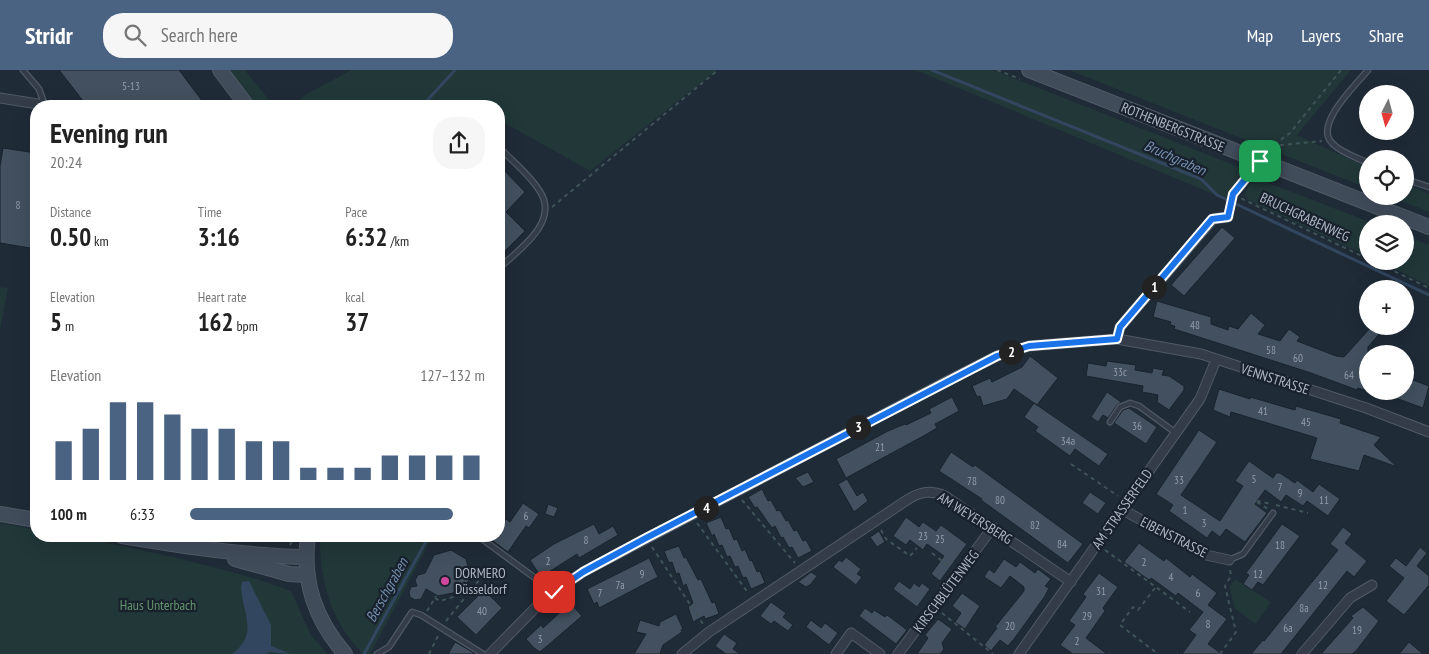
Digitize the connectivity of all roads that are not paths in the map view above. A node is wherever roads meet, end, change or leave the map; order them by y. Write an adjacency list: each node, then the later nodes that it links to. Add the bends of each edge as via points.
1 (23, 70): 6 (lane, via 39,89)
2 (220, 70): 7 (main road)
3 (1029, 70): 14 (main road, ROTHENBERGSTRASSE)
4 (1368, 70): 10 (lane, via 1331,116 1327,130 1330,140)
5 (0, 98): 8 (street)
6 (43, 100)
7 (242, 100)
8 (30, 103)
9 (505, 153): 15 (lane, via 540,191 545,212 532,239)
10 (1359, 158)
11 (1414, 182): 12 (lane)
12 (1429, 187)
13 (1228, 217): 16 (street, via 1212,219 1120,327)
14 (1429, 228)
15 (505, 263)
16 (1117, 339): 17 (street, VENNSTRASSE, via 1174,348); 35 (street, VENNSTRASSE, via 1029,346 997,356 646,538 583,572)
17 (1216, 360): 19 (street, VENNSTRASSE, via 1366,408); 20 (street, AM STRASSERFELD, via 1200,399)
18 (1110, 422): 20 (lane, via 1120,408 1130,403)
19 (1429, 432)
20 (1176, 433): 21 (street, AM STRASSERFELD)
21 (1124, 506): 31 (street, EIBENSTRASSE, via 1206,555); 33 (street, AM STRASSERFELD)
22 (1273, 513): 31 (lane, via 1243,554)
23 (0, 514): 24 (main road)
24 (30, 519)
25 (993, 528): 33 (street, AM WEYERSBERG); 41 (street, AM WEYERSBERG, via 935,492 917,494 709,632); 44 (street, KIRSCHBLÜTENWEG)
26 (157, 542): 29 (main road)
27 (307, 542): 30 (main road)
28 (486, 542): 35 (lane)
29 (203, 550): 30 (main road); 32 (main road, via 289,574)
30 (306, 557): 32 (main road)
31 (1229, 560)
32 (306, 575): 38 (main road, via 322,620)
33 (1070, 582): 36 (street, AM STRASSERFELD)
34 (1372, 585): 46 (street, via 1350,598)
35 (554, 592): 37 (street, VENNSTRASSE, via 526,615)
36 (1021, 651): 45 (street)
37 (494, 652)
38 (345, 654)
39 (377, 654): 40 (lane, via 389,647 408,615 416,613)
40 (482, 654)
41 (682, 654)
42 (836, 654): 43 (street, via 851,634)
43 (880, 654)
44 (898, 654)
45 (1031, 654)
46 (1302, 654)

